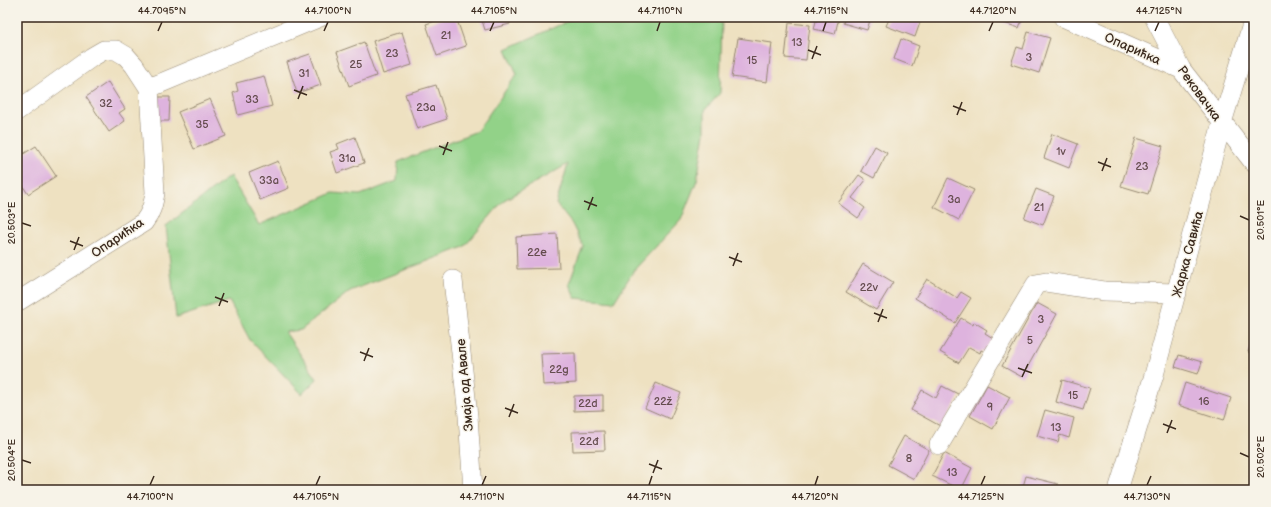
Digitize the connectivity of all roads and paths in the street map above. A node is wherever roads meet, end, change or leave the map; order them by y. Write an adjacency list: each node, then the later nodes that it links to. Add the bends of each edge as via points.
1 (320, 17): 6 (street)
2 (1063, 17): 5 (street, Опарићка)
3 (1154, 17): 5 (street, Рековачка)
4 (1254, 18): 8 (street, Жарка Савића)
5 (1180, 69): 8 (street, Рековачка)
6 (149, 88): 7 (street, via 126,56 116,50 104,50); 12 (street, Опарићка, via 155,193 149,215 144,222)
7 (17, 111)
8 (1222, 123): 9 (street, Рековачка); 11 (street, Жарка Савића)
9 (1254, 163)
10 (453, 280): 14 (street, Змаја од Авале, via 468,416)
11 (1177, 293): 13 (street, via 1104,291 1046,282 1036,284); 15 (street, Жарка Савића)
12 (17, 302)
13 (940, 446)
14 (473, 490)
15 (1118, 490)

